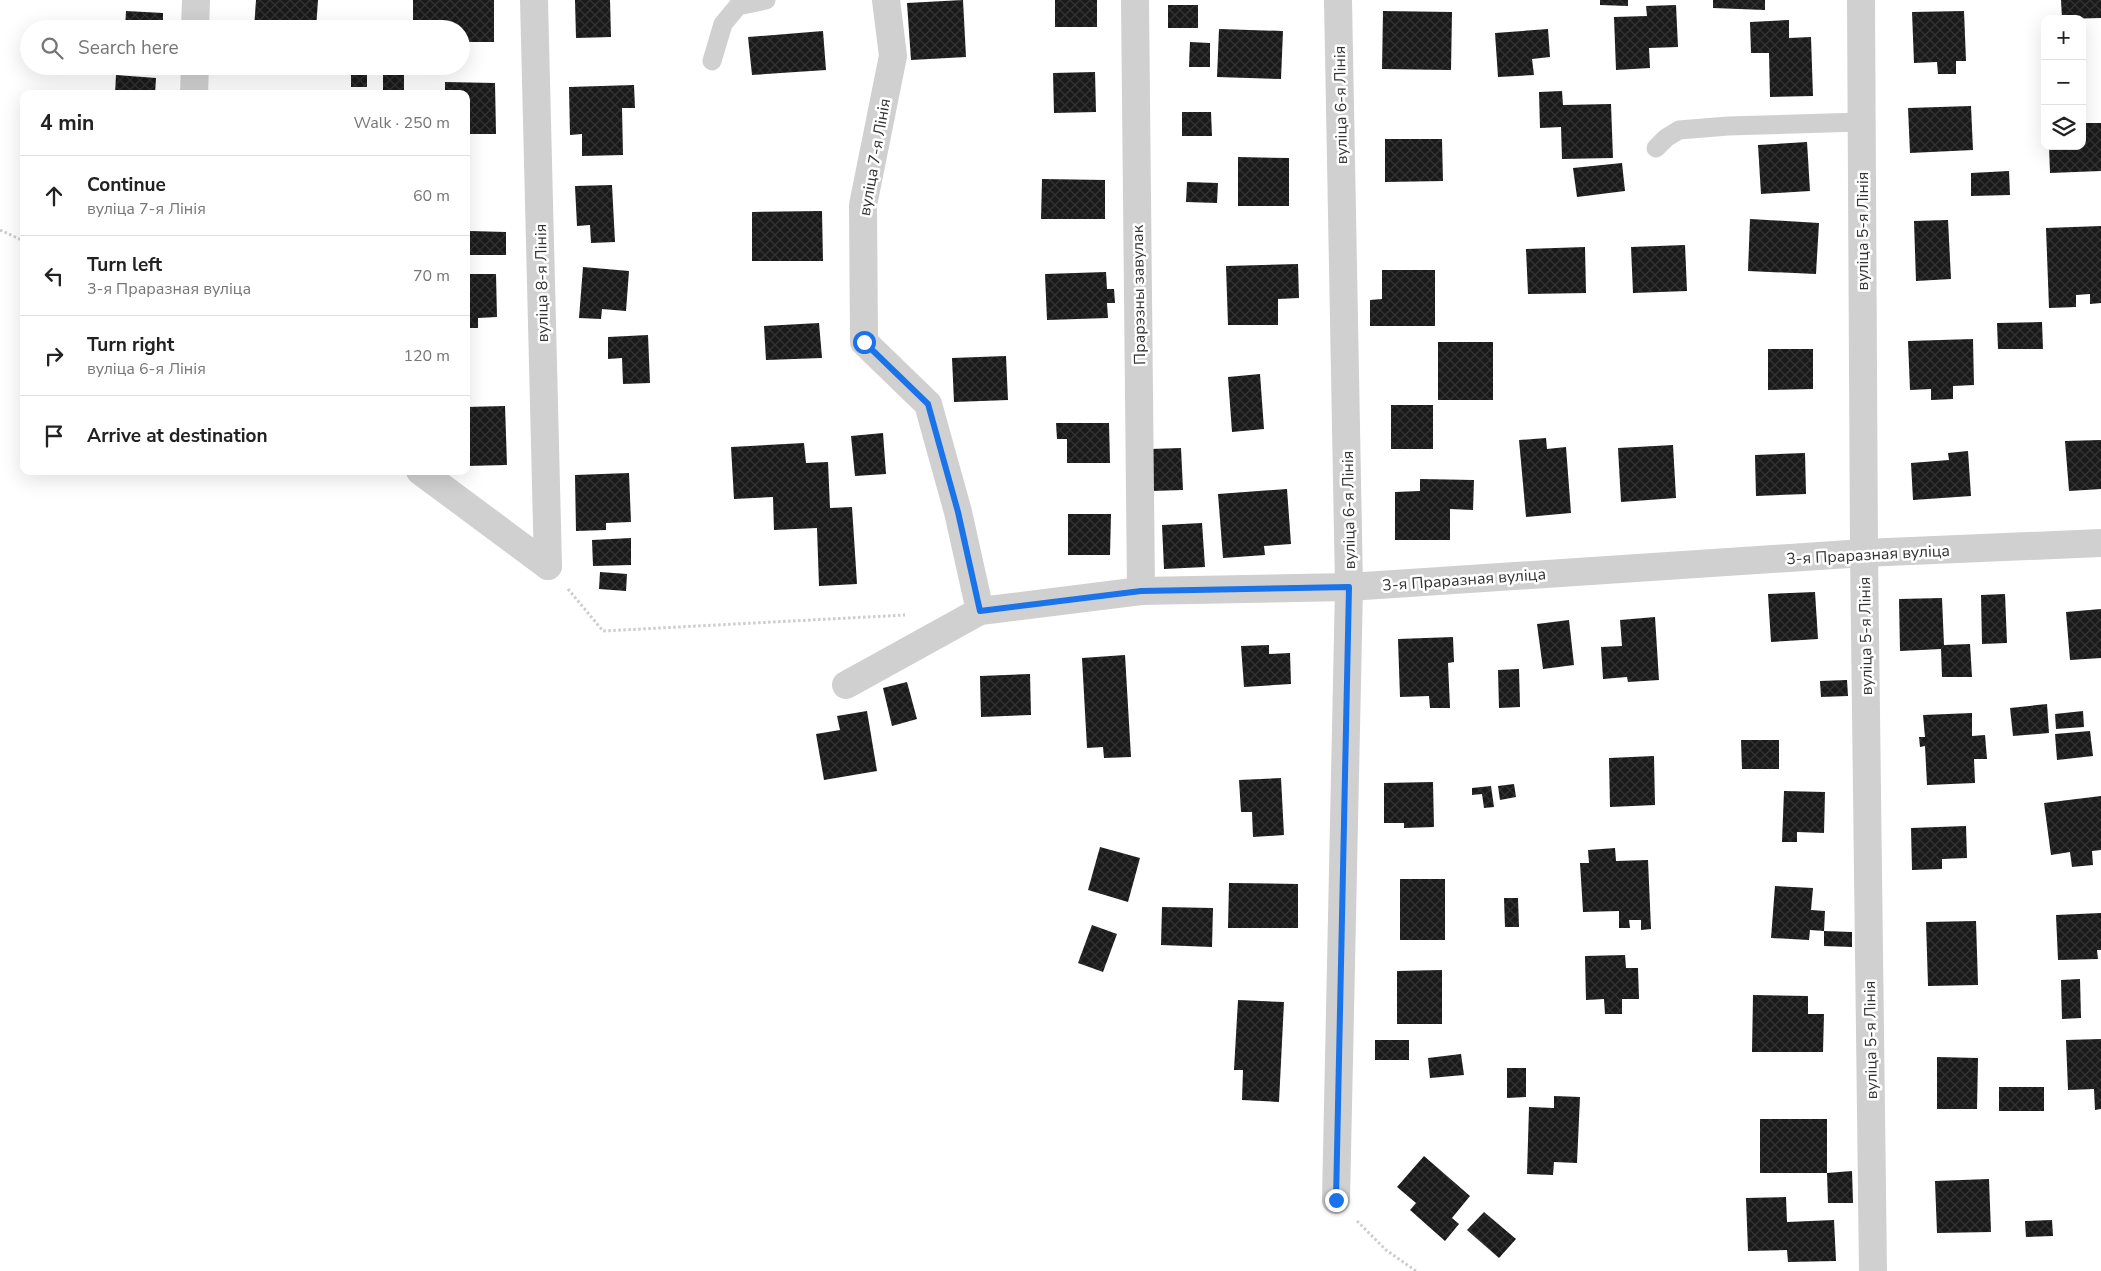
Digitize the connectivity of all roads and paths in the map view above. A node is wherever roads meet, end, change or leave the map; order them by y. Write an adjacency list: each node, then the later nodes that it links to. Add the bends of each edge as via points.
1 (196, 0): 8 (street)
2 (534, 0): 19 (street, вуліца 8-я Лінія)
3 (766, 0): 9 (lane, via 738,6 723,24)
4 (886, 0): 22 (street, вуліца 7-я Лінія, via 893,56 862,205 864,342 928,404 958,512)
5 (1135, 0): 21 (street, Прарэзны завулак)
6 (1338, 0): 20 (street, вуліца 6-я Лінія)
7 (1861, 0): 12 (street, вуліца 5-я Лінія)
8 (195, 20)
9 (712, 61)
10 (195, 75): 11 (street)
11 (194, 90)
12 (1862, 122): 13 (lane, via 1679,130); 18 (street, вуліца 5-я Лінія)
13 (1656, 148)
14 (0, 230): 15 (path)
15 (20, 239)
16 (425, 475): 19 (street)
17 (2101, 543): 18 (street, 3-я Праразная вуліца)
18 (1864, 553): 20 (street, 3-я Праразная вуліца); 27 (street, вуліца 5-я Лінія)
19 (548, 566): 23 (path, via 603,631)
20 (1349, 587): 21 (street, 3-я Праразная вуліца); 25 (street, вуліца 6-я Лінія)
21 (1141, 591): 22 (street, 3-я Праразная вуліца)
22 (980, 611): 24 (street, 3-я Праразная вуліца)
23 (911, 614)
24 (846, 685)
25 (1336, 1200): 26 (path, via 1386,1250)
26 (1416, 1271)
27 (1873, 1271)

